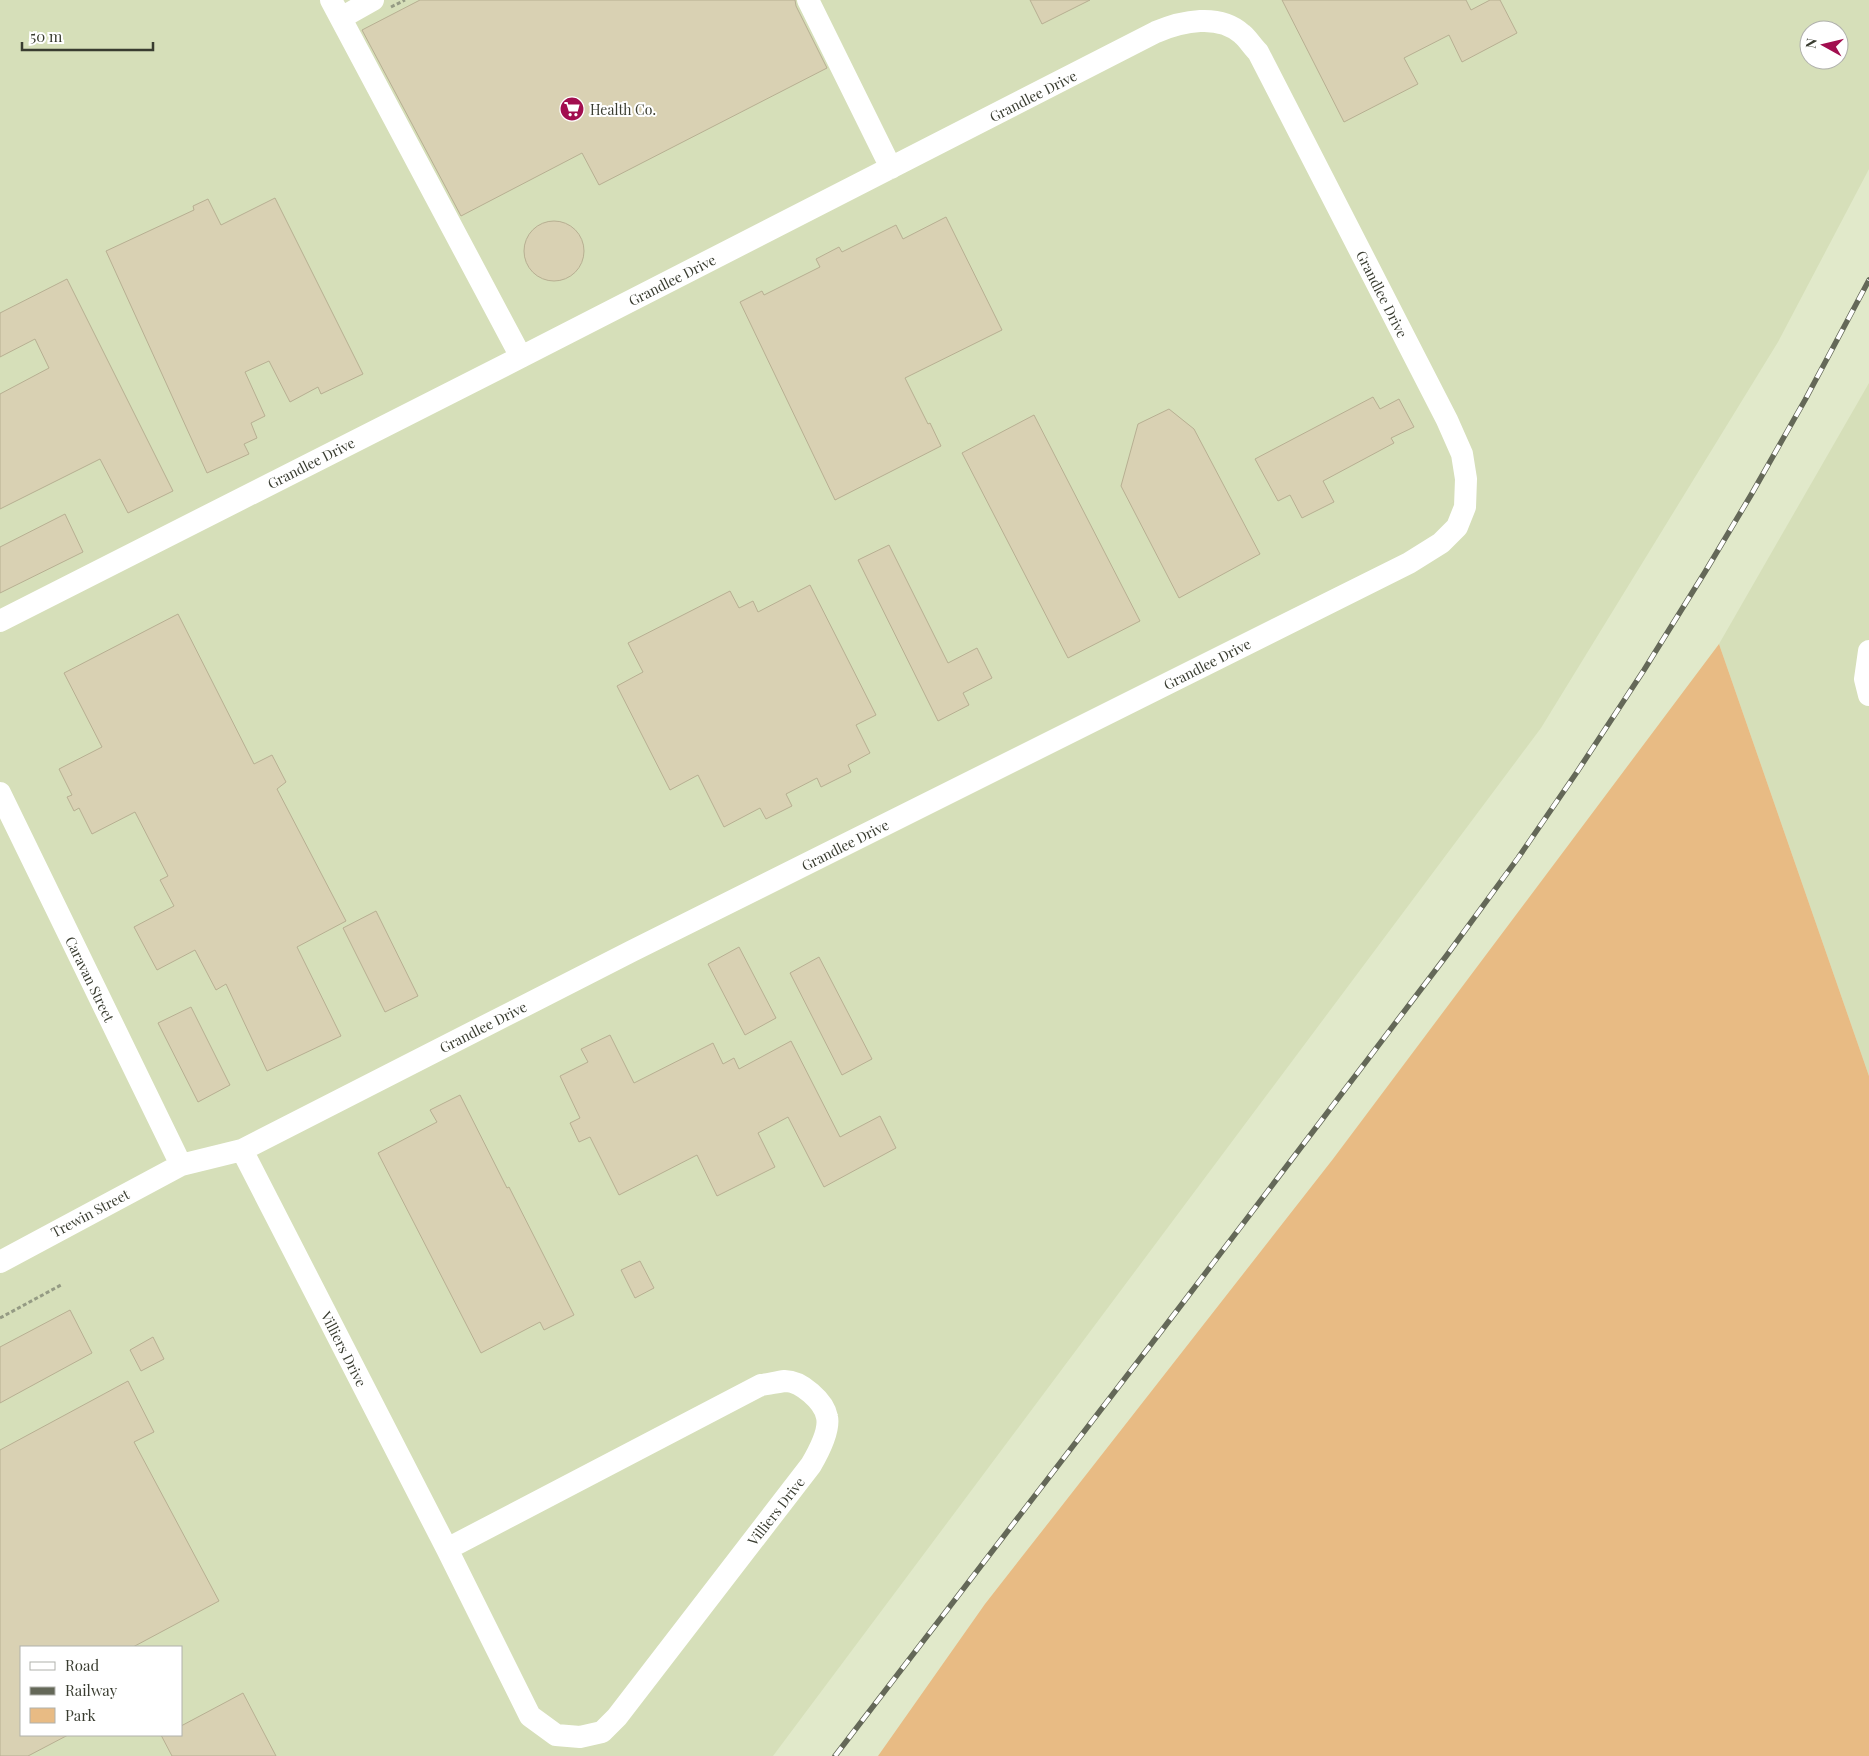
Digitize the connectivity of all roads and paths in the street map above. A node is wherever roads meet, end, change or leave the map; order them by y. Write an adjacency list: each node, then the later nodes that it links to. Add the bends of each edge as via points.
1 (373, 0): 3 (street)
2 (808, 0): 4 (street)
3 (336, 9): 5 (street)
4 (891, 168): 5 (street, Grandlee Drive); 10 (street, Grandlee Drive, via 1171,26 1210,21 1225,23 1241,33 1258,52 1462,454 1466,496 1456,527 1441,543 1409,563 632,951)
5 (521, 357): 6 (street, Grandlee Drive)
6 (0, 621)
7 (1869, 651): 8 (street, via 1865,679)
8 (1869, 695)
9 (0, 793): 11 (street, Caravan Street)
10 (242, 1150): 11 (street, Grandlee Drive); 15 (street, Villiers Drive)
11 (180, 1164): 12 (street, Trewin Street)
12 (0, 1262)
13 (61, 1285): 14 (path)
14 (0, 1318)
15 (447, 1549): 15 (street, Villiers Drive, via 530,1716 556,1735 580,1737 602,1732 811,1465 823,1442 828,1418 822,1405 807,1389 786,1381 761,1385)

